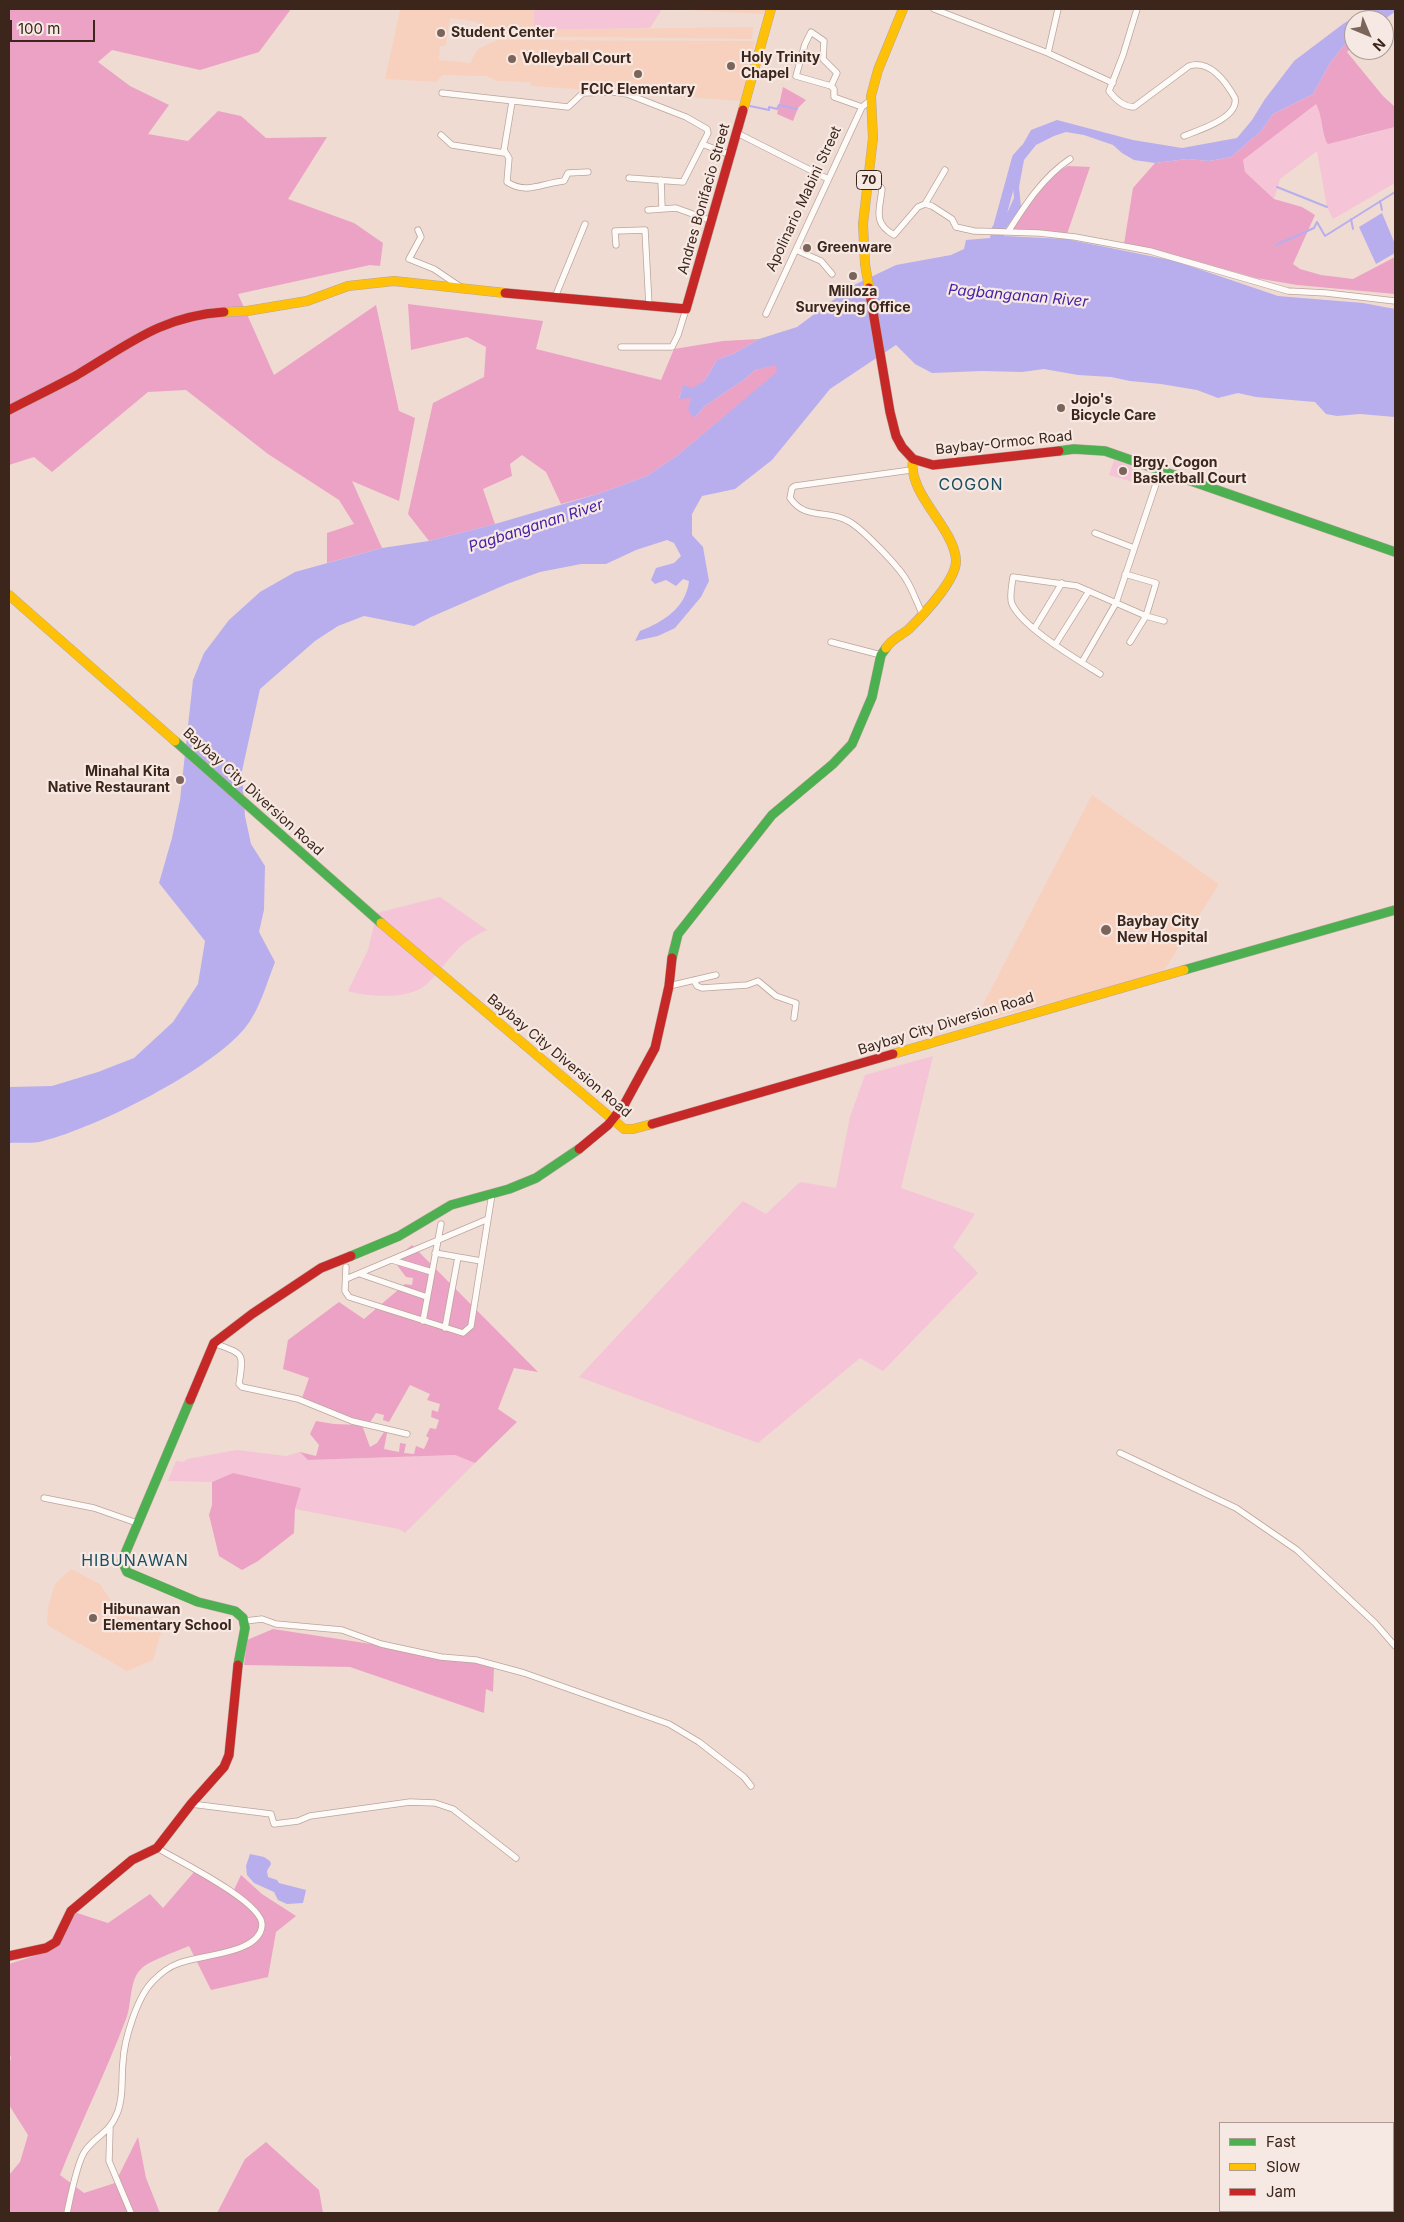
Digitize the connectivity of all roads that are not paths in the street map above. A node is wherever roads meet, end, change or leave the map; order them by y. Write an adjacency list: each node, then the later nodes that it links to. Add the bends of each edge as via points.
1 (771, 9): 13 (main road, Andres Bonifacio Street)
2 (903, 9): 10 (main road, 70, via 878,70)
3 (934, 9): 6 (street)
4 (1058, 9): 6 (street)
5 (1137, 9): 7 (street)
6 (1048, 53): 7 (street)
7 (1113, 83): 15 (street, via 1112,94 1124,105 1134,107 1189,66 1200,65 1219,74 1235,98 1234,107 1223,119)
8 (831, 86): 8 (street, via 837,73 823,59 824,41 811,32 796,76); 12 (street, via 834,97)
9 (442, 93): 11 (street)
10 (872, 97): 12 (street, Apolinario Mabini Street); 22 (main road, 70, via 874,138)
11 (512, 102): 16 (street, via 568,107 583,93 624,93 706,127 708,133); 17 (street)
12 (862, 107): 24 (street, Apolinario Mabini Street)
13 (737, 134): 18 (main road, Andres Bonifacio Street); 24 (street)
14 (441, 135): 17 (street, via 454,146)
15 (1184, 136)
16 (702, 144): 18 (street); 25 (street, via 683,182)
17 (504, 153): 21 (street, via 508,158 507,181 520,188 564,181 568,173)
18 (731, 155): 29 (main road, Andres Bonifacio Street)
19 (1070, 159): 32 (street, via 1057,167 1034,193)
20 (945, 170): 26 (street)
21 (588, 172)
22 (870, 174): 26 (street, via 882,189 877,213 886,231 894,235 918,207); 44 (main road, 70, via 863,224 865,264 896,436)
23 (629, 178): 25 (street)
24 (828, 179): 34 (street, Apolinario Mabini Street)
25 (661, 180): 27 (street)
26 (925, 204): 32 (street, via 952,219 956,227)
27 (662, 208): 28 (street); 29 (street, via 676,208)
28 (648, 210)
29 (712, 221): 40 (main road, Andres Bonifacio Street)
30 (585, 224): 37 (street)
31 (418, 230): 36 (street, via 421,237 409,258)
32 (1006, 232): 38 (street, via 1075,237 1150,251 1288,290)
33 (616, 245): 39 (street, via 615,231 645,230)
34 (796, 250): 35 (street, via 821,261); 41 (street, Apolinario Mabini Street)
35 (832, 274)
36 (464, 289): 37 (main road); 43 (main road, via 394,281 348,286 307,301 186,317 152,330 75,376)
37 (555, 297): 39 (main road)
38 (1395, 302)
39 (648, 306): 40 (main road)
40 (686, 309): 42 (street, Andres Bonifacio Street, via 672,347)
41 (766, 314)
42 (621, 347)
43 (9, 410)
44 (913, 459): 45 (main road, Baybay-Ormoc Road, via 932,465 1095,449 1114,452); 46 (main road)
45 (1161, 469): 48 (street); 49 (main road, Baybay-Ormoc Road)
46 (911, 470): 55 (main road, via 956,559 949,582); 55 (street, via 795,486 790,498 805,512 846,520 858,528 907,580)
47 (1095, 533): 48 (street)
48 (1134, 548): 50 (street)
49 (1395, 552)
50 (1125, 574): 54 (street); 56 (street, via 1156,583)
51 (1062, 583): 52 (street); 58 (street); 58 (street, via 1013,577 1011,603)
52 (1088, 591): 54 (street); 61 (street)
53 (9, 595): 70 (main road, Baybay City Diversion Road, via 430,966)
54 (1116, 603): 56 (street); 63 (street)
55 (922, 613): 62 (main road, via 909,629 888,644)
56 (1146, 616): 57 (street); 60 (street)
57 (1164, 621)
58 (1034, 628): 61 (street)
59 (831, 642): 62 (street)
60 (1130, 642)
61 (1055, 645): 63 (street)
62 (881, 655): 68 (main road, via 872,697 852,744 772,815 679,932)
63 (1082, 662): 64 (street)
64 (1100, 674)
65 (1395, 910): 70 (main road, Baybay City Diversion Road, via 1072,1000 633,1129 624,1129)
66 (716, 975): 67 (street)
67 (694, 980): 68 (street); 69 (street, via 702,988 747,985 758,981 776,996 796,1003)
68 (669, 986): 70 (main road, via 655,1048)
69 (794, 1018)
70 (613, 1120): 71 (main road, via 589,1143 536,1178)
71 (492, 1194): 72 (street); 86 (main road, via 451,1205 399,1236 318,1270)
72 (488, 1219): 74 (street); 78 (street)
73 (441, 1224): 74 (street)
74 (438, 1241): 75 (street); 77 (street)
75 (435, 1254): 76 (street); 80 (street)
76 (458, 1257): 78 (street); 85 (street)
77 (392, 1260): 80 (street); 81 (street)
78 (481, 1261): 85 (street, via 471,1326 463,1333)
79 (346, 1267): 82 (street)
80 (432, 1272): 83 (street)
81 (360, 1274): 82 (street); 83 (street)
82 (346, 1280): 84 (street, via 345,1291 349,1297)
83 (427, 1296): 84 (street)
84 (423, 1320): 85 (street)
85 (445, 1328)
86 (214, 1343): 87 (street, via 241,1356 239,1384 242,1387 298,1399 352,1421); 90 (main road)
87 (407, 1434)
88 (1120, 1453): 92 (street, via 1236,1508 1297,1550)
89 (44, 1498): 90 (street, via 94,1508)
90 (137, 1523): 91 (main road, via 123,1557 125,1570 198,1602 235,1611)
91 (245, 1621): 93 (street, via 262,1619 276,1624 342,1630 381,1644 441,1657 476,1660 524,1673 669,1724 699,1742); 94 (main road, via 231,1710 229,1755 224,1767)
92 (1395, 1646)
93 (751, 1786)
94 (191, 1804): 95 (main road); 96 (street, via 271,1814 274,1824 410,1802 435,1803 452,1809)
95 (157, 1848): 97 (main road, via 132,1860 71,1911 56,1942 46,1948); 98 (street, via 232,1892 260,1916 262,1925 259,1936 246,1947 178,1963 152,1982 139,2005 125,2046 122,2093)
96 (516, 1858)
97 (9, 1956)
98 (110, 2128): 99 (street, via 84,2152); 100 (street, via 109,2161)
99 (67, 2213)
100 (132, 2213)

